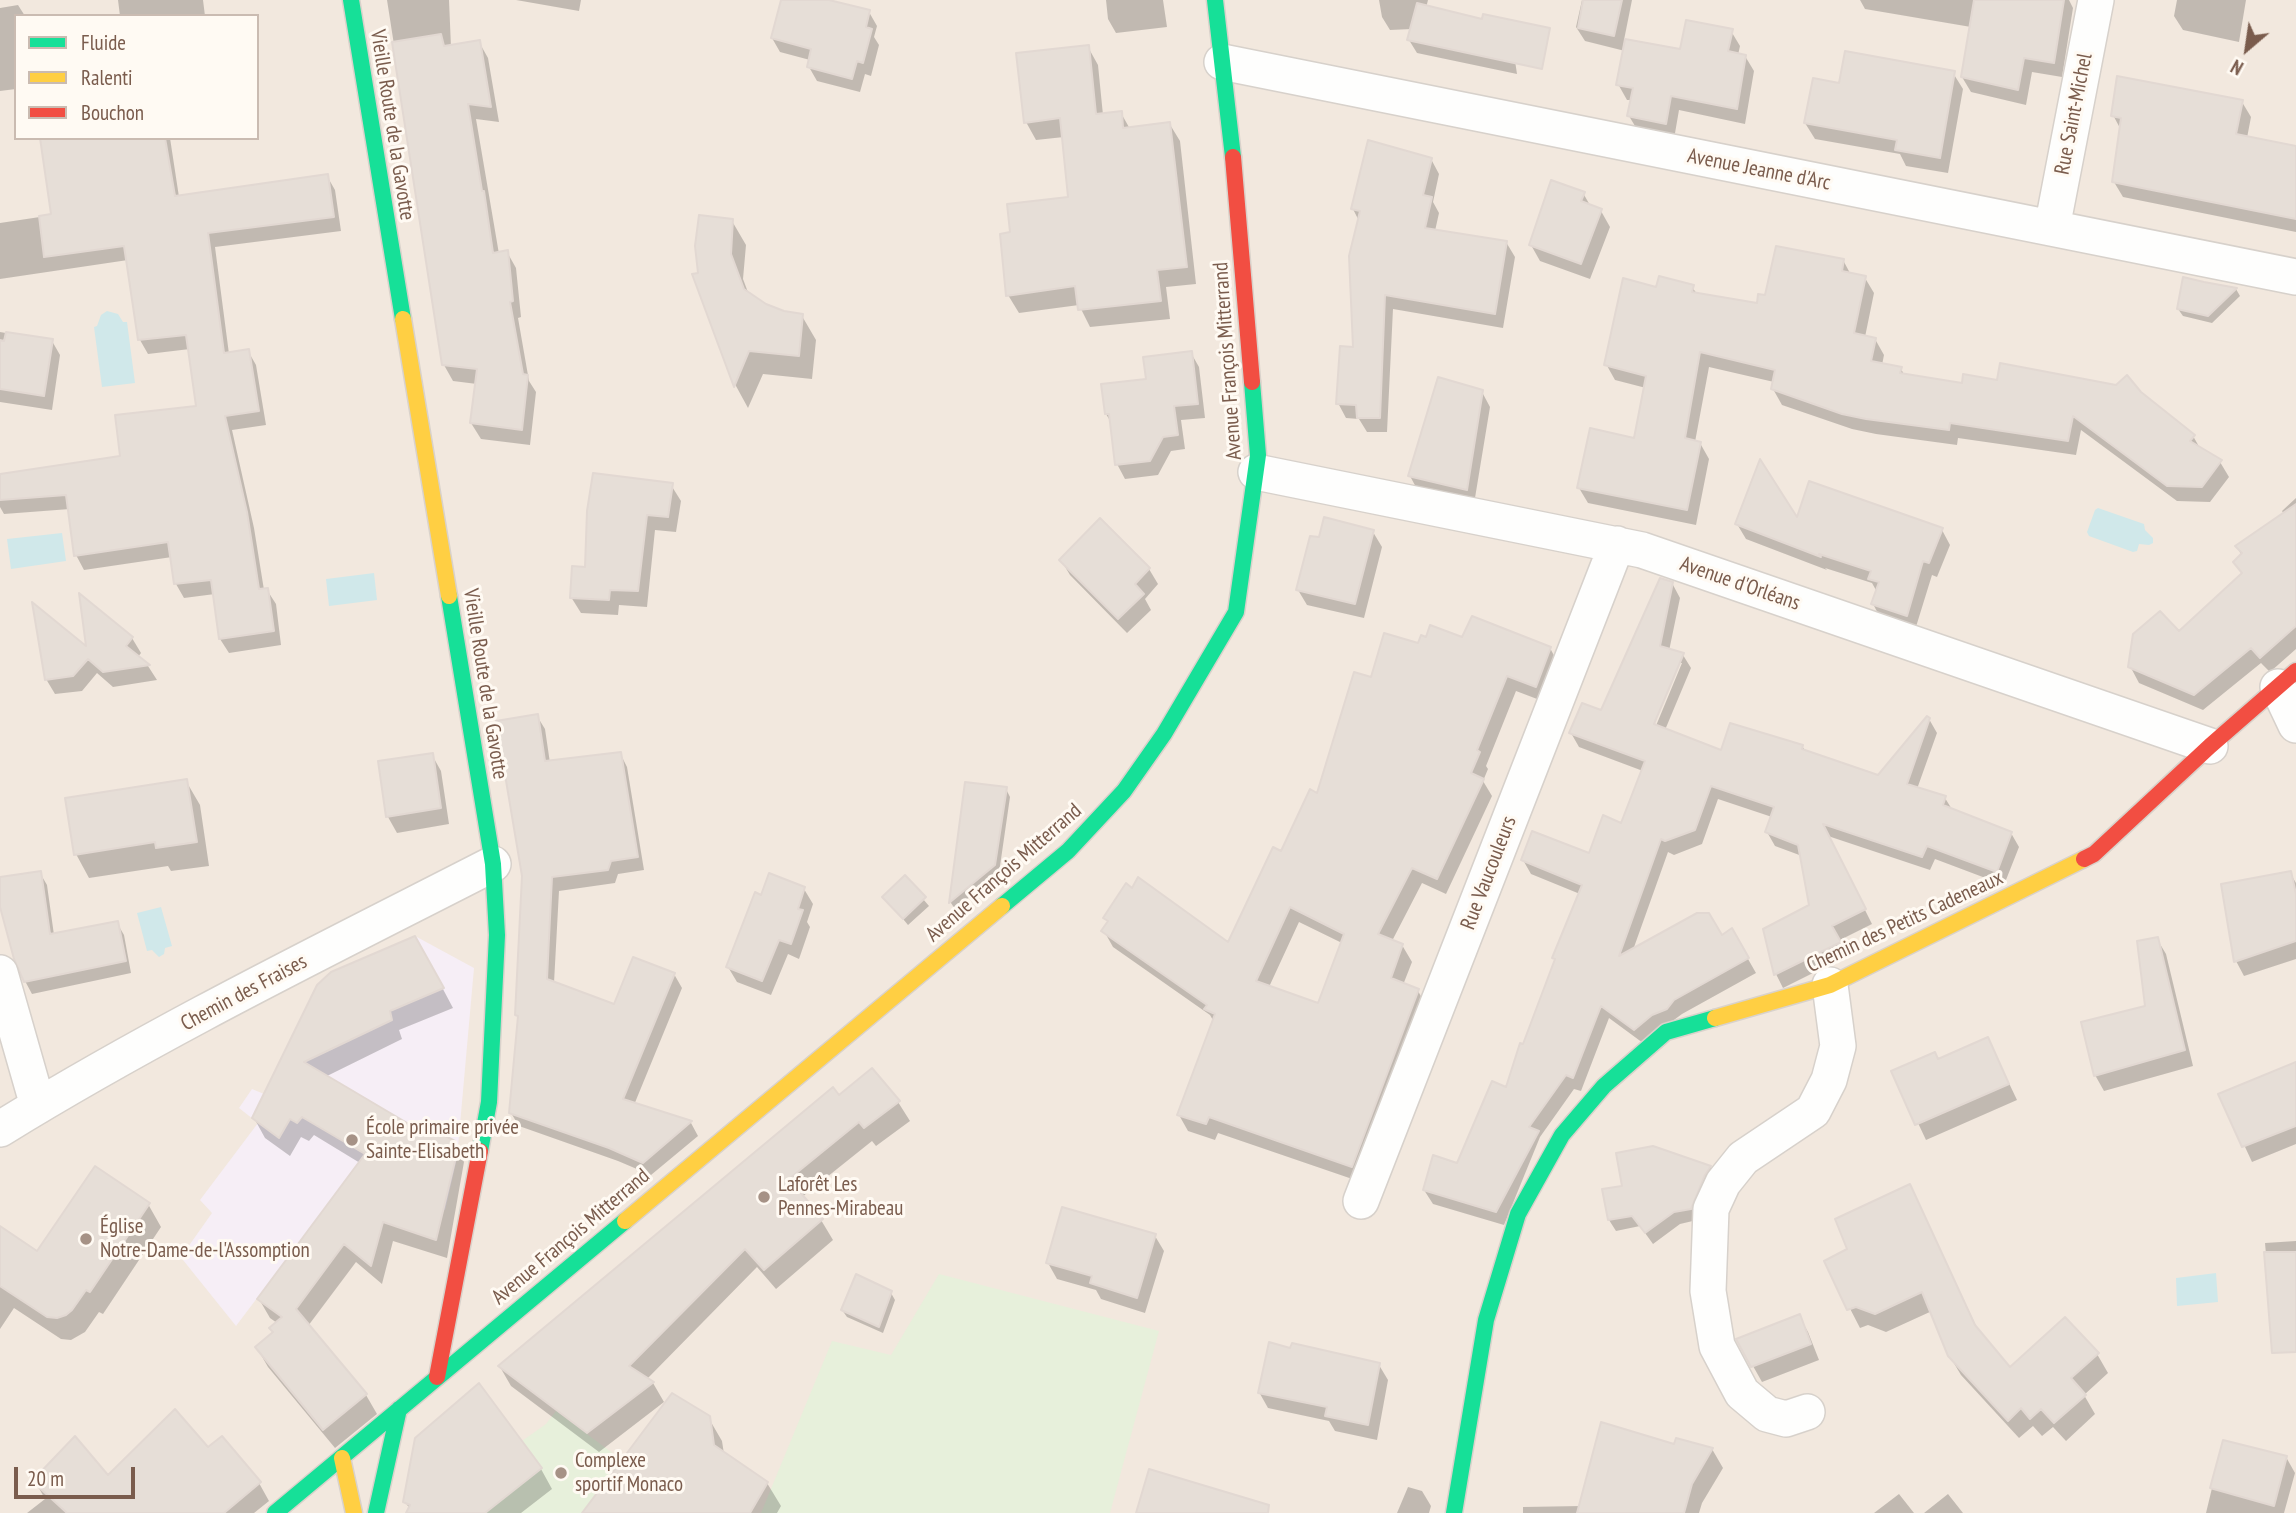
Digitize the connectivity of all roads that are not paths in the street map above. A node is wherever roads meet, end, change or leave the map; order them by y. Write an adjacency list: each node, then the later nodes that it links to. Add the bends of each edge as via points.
1 (351, 0): 12 (street, Vieille Route de la Gavotte)
2 (1216, 0): 4 (street, Avenue François Mitterrand)
3 (2096, 0): 5 (street, Rue Saint-Michel)
4 (1222, 62): 5 (street, Avenue Jeanne d'Arc); 7 (street, Avenue François Mitterrand, via 1247,302)
5 (2052, 228): 6 (street, Avenue Jeanne d'Arc)
6 (2296, 277)
7 (1256, 472): 8 (street, Avenue d'Orléans); 18 (street, Avenue François Mitterrand, via 1236,612 1164,734 1124,791 1068,851)
8 (1617, 544): 11 (street, Avenue d'Orléans); 17 (street, Rue Vaucouleurs)
9 (2287, 679): 10 (street); 11 (street, Chemin des Petits Cadeneaux)
10 (2296, 725)
11 (2210, 746): 14 (street, Chemin des Petits Cadeneaux, via 2094,854)
12 (493, 864): 15 (street, Chemin des Fraises, via 249,989); 18 (street, Vieille Route de la Gavotte, via 497,935 489,1102)
13 (0, 973): 15 (street)
14 (1830, 985): 20 (street, via 1838,1046 1829,1080 1813,1111 1743,1158 1723,1183 1711,1209 1708,1291 1717,1346 1742,1393 1767,1414 1786,1419); 25 (street, Chemin des Petits Cadeneaux, via 1666,1032 1604,1086 1562,1135 1518,1214 1486,1320)
15 (38, 1106): 16 (street, Chemin des Fraises)
16 (0, 1129)
17 (1362, 1201)
18 (437, 1377): 19 (street, Avenue François Mitterrand)
19 (399, 1409): 21 (street, Avenue François Mitterrand); 24 (street)
20 (1807, 1412)
21 (342, 1458): 22 (street, Avenue François Mitterrand); 23 (street)
22 (275, 1513)
23 (354, 1513)
24 (376, 1513)
25 (1454, 1513)

